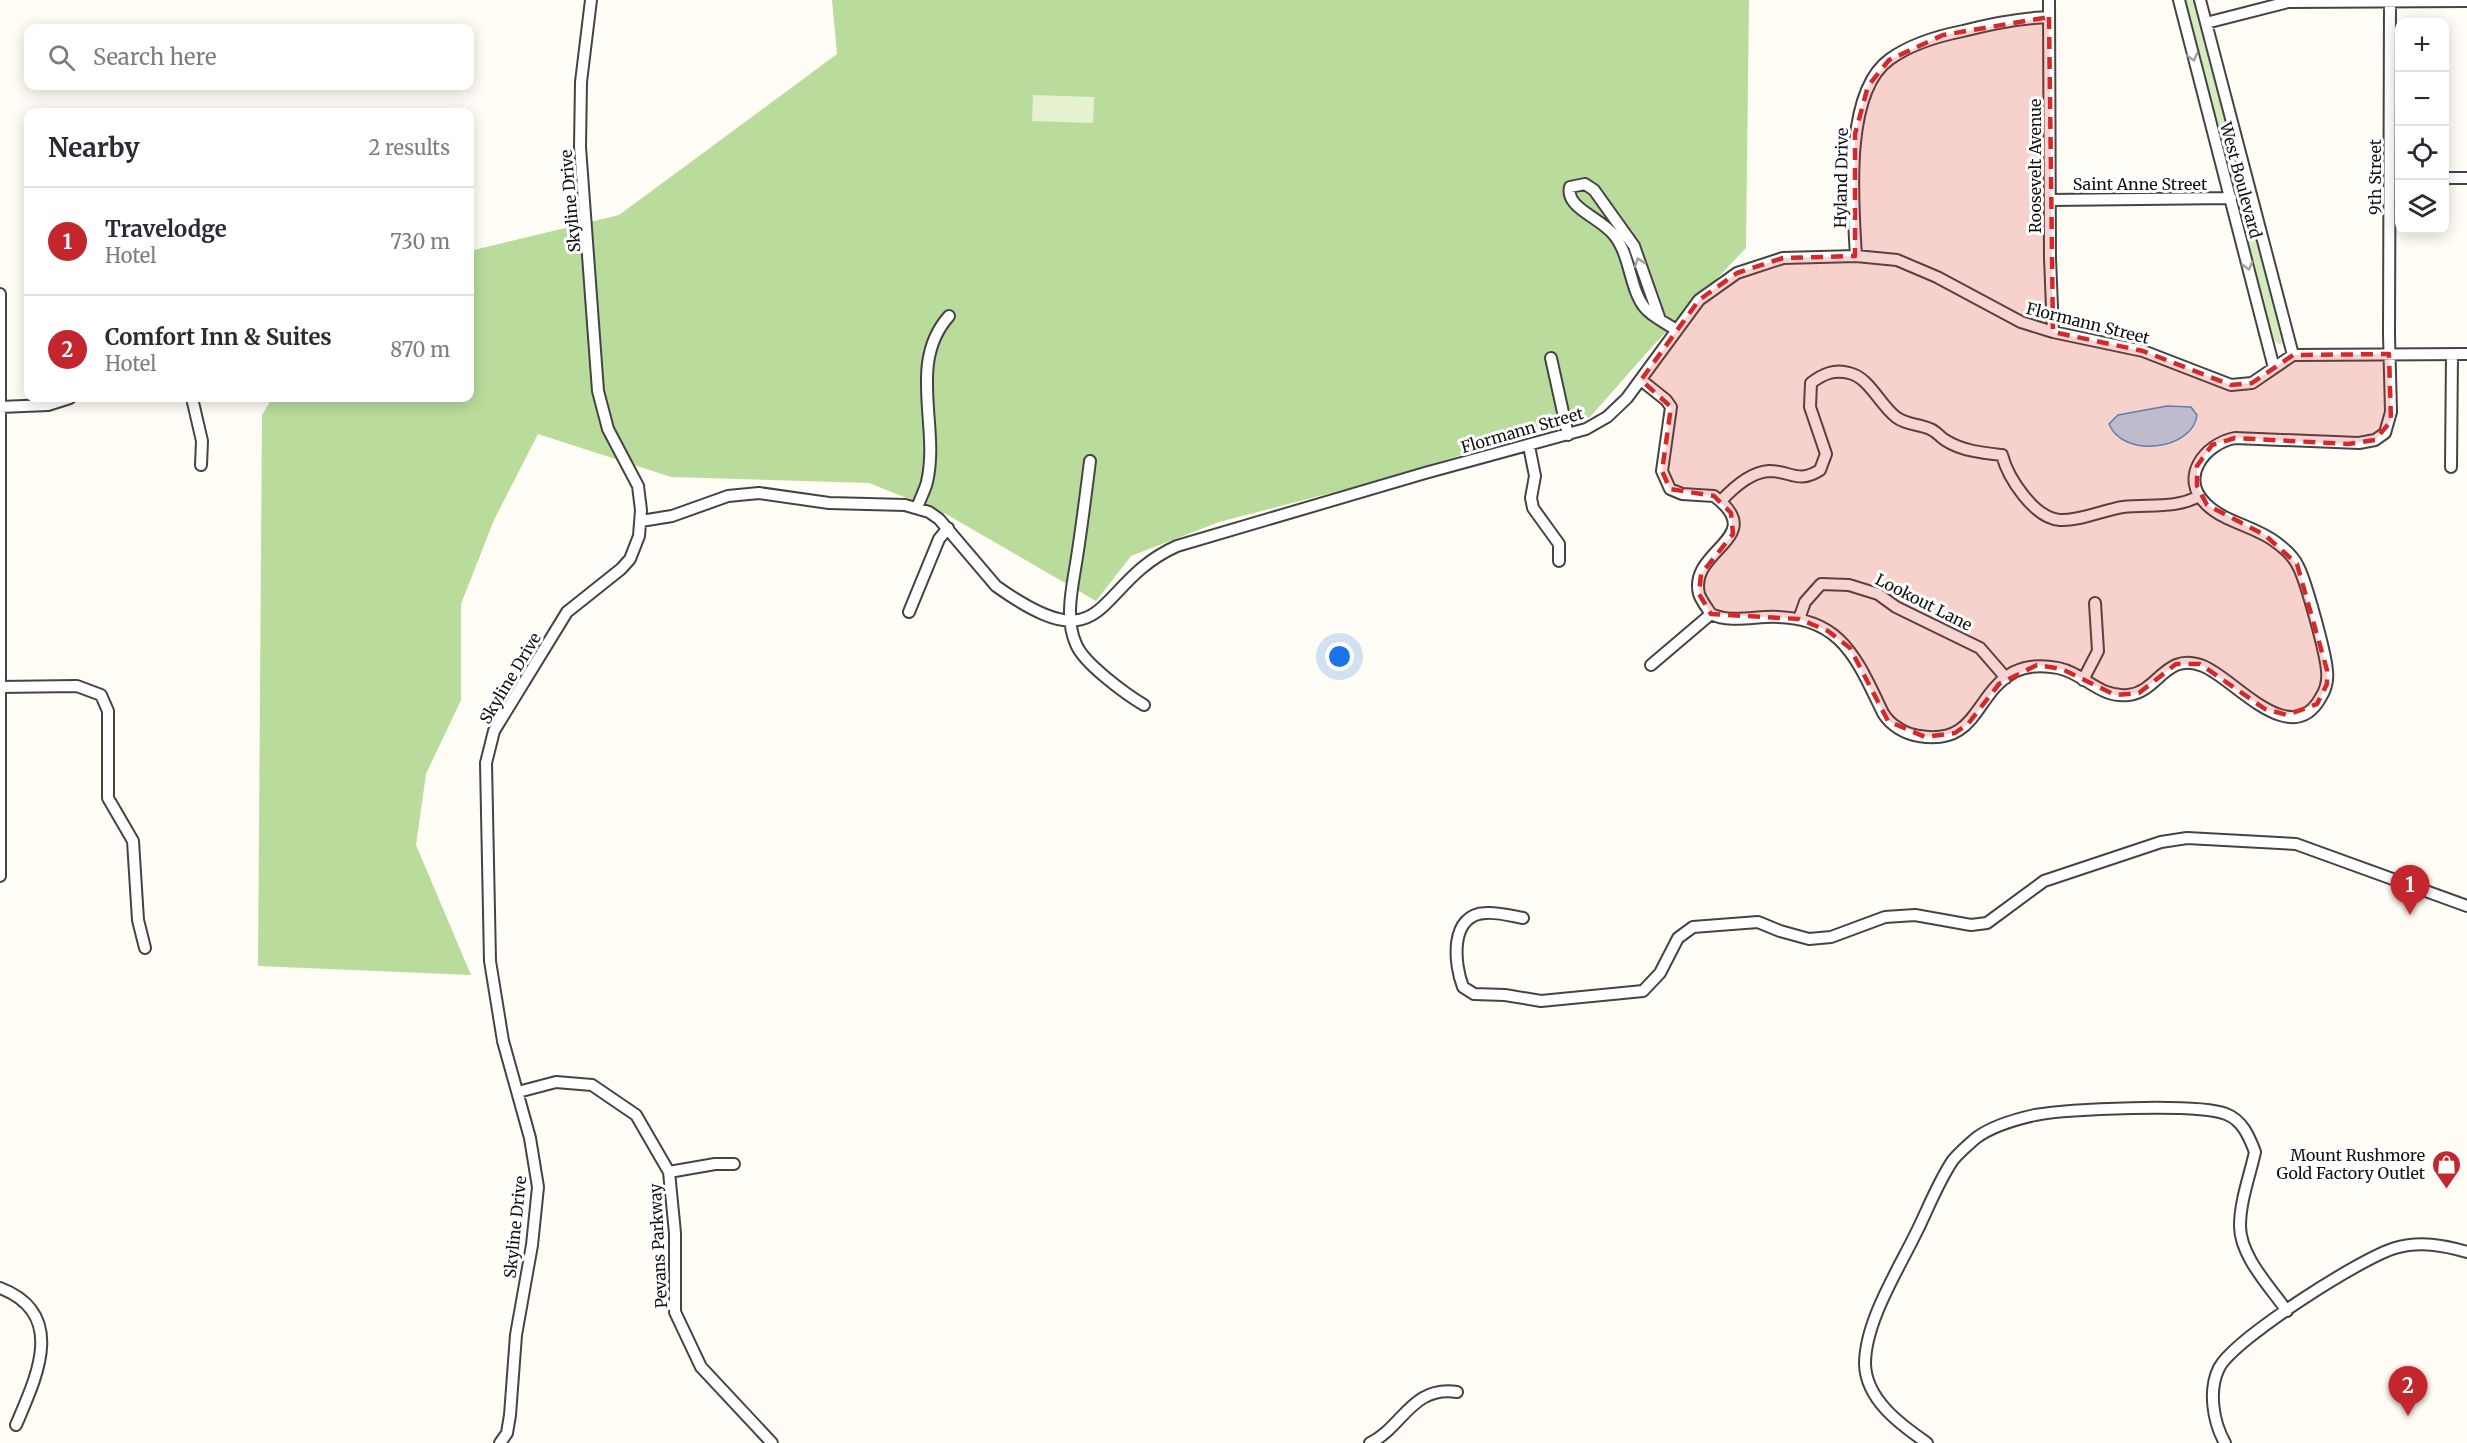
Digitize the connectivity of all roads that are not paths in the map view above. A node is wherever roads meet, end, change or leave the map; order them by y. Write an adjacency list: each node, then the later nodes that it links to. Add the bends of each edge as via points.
1 (591, 0): 38 (street, Skyline Drive, via 581,82 580,147 598,391 608,429 638,486)
2 (2049, 0): 7 (street, Roosevelt Avenue)
3 (2179, 0): 12 (street, West Boulevard, one-way to 12)
4 (2200, 0): 8 (street, West Boulevard)
5 (2390, 1): 6 (street); 8 (street, via 2288,2); 9 (street, 9th Street)
6 (2467, 2)
7 (2049, 17): 13 (street, Roosevelt Avenue); 14 (street, Hyland Drive, via 1943,35 1888,60 1876,74 1862,102 1855,134)
8 (2206, 23): 23 (street, West Boulevard)
9 (2395, 178): 20 (street, 9th Street)
10 (2449, 178): 11 (street)
11 (2467, 178)
12 (2230, 198): 13 (street, Saint Anne Street); 25 (street, West Boulevard, one-way to 25)
13 (2050, 200): 19 (street, Roosevelt Avenue)
14 (1856, 256): 18 (street, Flormann Street, via 1783,258 1754,266 1699,300); 19 (street, Flormann Street, via 1898,260 1917,267 1999,312)
15 (0, 294): 29 (street)
16 (949, 316): 37 (street, via 931,341 926,373 927,481)
17 (1659, 317): 17 (street, one-way to 17, via 1634,246 1594,190 1585,184 1570,187 1570,201 1575,207 1606,224 1617,239 1641,302 1647,311); 18 (street)
18 (1676, 330): 26 (street, Flormann Street)
19 (2053, 332): 25 (street, Flormann Street, via 2143,351 2231,385 2252,383)
20 (2389, 354): 21 (street); 23 (street); 35 (street, 9th Street, via 2391,421 2381,436 2348,444 2222,440 2200,459 2196,474)
21 (2452, 354): 22 (street); 34 (street)
22 (2467, 354)
23 (2293, 356): 25 (street, Flormann Street)
24 (1551, 358): 30 (street)
25 (2274, 369)
26 (1641, 380): 30 (street, Flormann Street, via 1607,417); 36 (street, via 1671,408 1662,471 1670,489 1682,494 1714,496)
27 (57, 402): 29 (street)
28 (193, 402): 33 (street, via 202,441)
29 (1, 407): 49 (street)
30 (1568, 435): 31 (street, Flormann Street)
31 (1529, 446): 40 (street, via 1535,476 1533,508 1559,544); 45 (street, Flormann Street, via 1177,546 1149,563 1096,614)
32 (1090, 461): 45 (street, via 1070,592)
33 (201, 465)
34 (2451, 467)
35 (2199, 496): 36 (street, via 2186,504 2124,507 2062,520 2050,518 2019,488 2007,472 2002,455 1973,452 1946,441 1931,429 1906,422 1896,417 1863,381 1851,373 1834,372 1811,383 1810,407 1826,453 1820,470 1803,478 1769,471 1756,474 1734,487); 48 (street, via 2217,513 2277,543 2297,564 2328,670 2317,704 2297,715 2274,713 2212,669 2188,663 2166,669 2139,693 2129,695 2102,692)
36 (1721, 501): 43 (street, via 1735,524 1728,542 1711,556 1701,574 1699,594)
37 (917, 508): 38 (street, via 829,503 759,493 728,496 672,516); 39 (street)
38 (641, 521): 55 (street, Skyline Drive, via 634,550 621,569 567,612 494,731 486,763 490,961 503,1041)
39 (948, 528): 42 (street, via 939,539); 45 (street, via 996,586 1047,617)
40 (1558, 561)
41 (2095, 603): 48 (street, via 2098,651)
42 (909, 612)
43 (1711, 614): 44 (street, via 1726,619); 46 (street)
44 (1799, 619): 47 (street, Lookout Lane, via 1805,602 1821,584 1861,587 1980,648); 47 (street, via 1828,631 1850,648 1888,721 1914,736 1939,738 1955,733 1968,724)
45 (1072, 621): 50 (street, via 1076,645 1083,655)
46 (1651, 665)
47 (2006, 678): 48 (street, via 2037,665 2062,669)
48 (2083, 680)
49 (1, 687): 51 (street); 54 (street, via 77,686 101,694 108,711 108,798 133,841 138,920)
50 (1144, 705)
51 (0, 876)
52 (2467, 906): 53 (street, via 2296,844 2187,838 2161,842 2044,881 1987,922 1971,925 1915,915 1885,917 1831,937 1809,939 1758,922 1707,924 1693,927 1678,938 1660,973 1643,992 1541,1001 1474,994 1462,987 1455,959 1456,941 1464,926 1484,912)
53 (1523, 918)
54 (145, 948)
55 (518, 1092): 57 (street, Pevans Parkway, via 556,1082 592,1084 636,1115); 63 (street, Skyline Drive, via 538,1187 516,1335 510,1415 507,1433)
56 (734, 1164): 57 (street)
57 (669, 1172): 64 (street, Pevans Parkway, via 675,1233 675,1312 700,1367)
58 (2467, 1252): 60 (street, via 2431,1244 2396,1248 2372,1257)
59 (0, 1288): 62 (street, via 27,1305 38,1325 42,1344 40,1363)
60 (2287, 1311): 66 (street, via 2241,1238 2241,1214 2255,1152 2240,1123 2227,1114 2192,1108 2063,1112 2003,1125 1977,1137 1954,1159 1873,1324 1865,1364 1869,1381 1880,1403); 67 (street, via 2230,1353 2219,1368 2213,1405)
61 (1457, 1392): 65 (street, via 1448,1391 1414,1402)
62 (16, 1425)
63 (500, 1443)
64 (772, 1443)
65 (1370, 1443)
66 (1927, 1443)
67 (2225, 1443)

